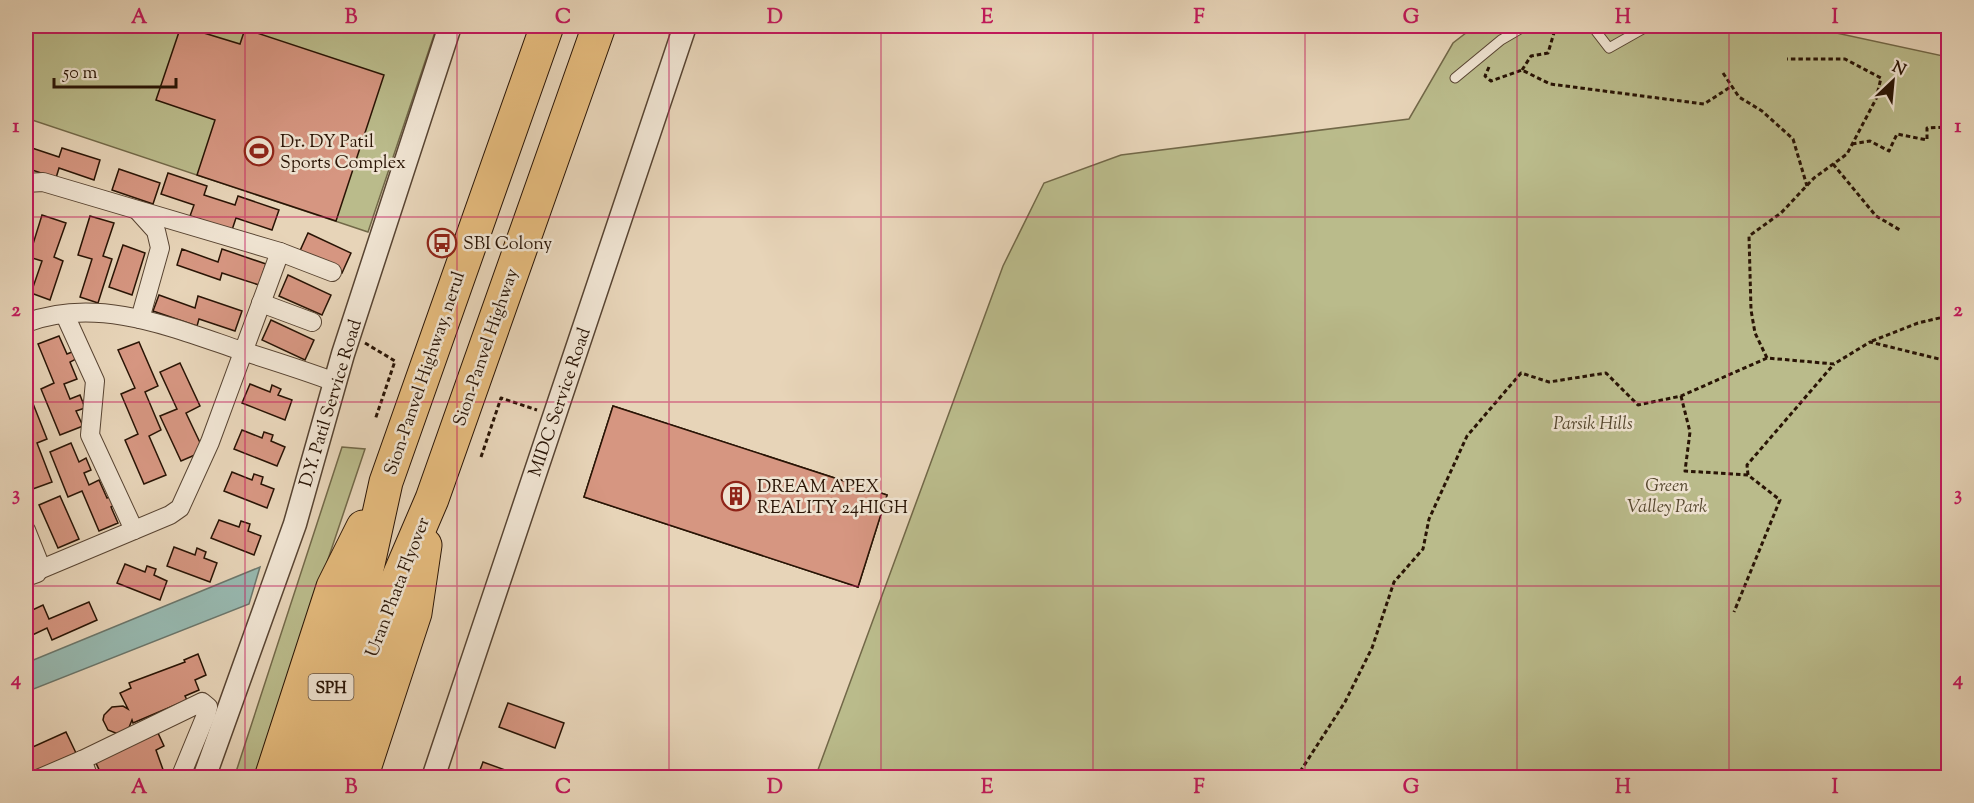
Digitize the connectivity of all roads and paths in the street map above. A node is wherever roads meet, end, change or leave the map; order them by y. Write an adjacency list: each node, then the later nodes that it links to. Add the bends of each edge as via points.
1 (450, 26): 30 (street, D.Y. Patil Service Road)
2 (547, 26): 42 (highway, Sion-Panvel Highway, nerul / SPH)
3 (599, 26): 43 (highway, Sion-Panvel Highway / SPH)
4 (685, 26): 38 (street, MIDC Service Road)
5 (1525, 26): 12 (lane, via 1501,40)
6 (1556, 26): 10 (path, via 1548,53 1531,57)
7 (1592, 26): 8 (lane, via 1610,48)
8 (1648, 26)
9 (1787, 59): 16 (path, via 1845,59 1881,78 1876,99)
10 (1522, 70): 13 (path); 14 (path, via 1550,84 1704,104)
11 (1723, 73): 14 (path)
12 (1455, 78)
13 (1491, 81)
14 (1732, 86): 19 (path, via 1739,97 1762,111 1793,139)
15 (1948, 127): 16 (path, via 1927,128 1926,140 1898,134 1889,151 1870,141)
16 (1852, 144): 17 (path)
17 (1833, 164): 19 (path); 21 (path, via 1876,216)
18 (26, 183): 20 (street, via 43,182)
19 (1807, 186): 33 (path, via 1781,213 1749,236 1751,310 1755,333)
20 (136, 209): 22 (street); 27 (street, via 156,231 160,248)
21 (1900, 230)
22 (280, 252): 23 (street); 24 (street)
23 (332, 272)
24 (261, 303): 28 (street); 32 (street)
25 (65, 315): 27 (street, via 91,311); 29 (street); 45 (street, via 94,381 90,435)
26 (1948, 316): 31 (path)
27 (140, 319): 32 (street)
28 (312, 322)
29 (26, 323)
30 (350, 335): 36 (street, D.Y. Patil Service Road); 39 (path, via 395,361)
31 (1870, 342): 34 (path); 35 (path, via 1943,360)
32 (244, 351): 36 (street); 45 (street, via 186,498 170,515)
33 (1767, 358): 34 (path); 37 (path)
34 (1834, 364): 41 (path, via 1747,465)
35 (1948, 367)
36 (334, 382): 52 (street, D.Y. Patil Service Road, via 295,525)
37 (1682, 396): 41 (path, via 1690,432 1685,471); 58 (path, via 1638,405 1606,373 1549,382 1521,373 1467,436 1430,519 1424,549 1394,582 1372,648 1345,702)
38 (554, 417): 40 (path, via 501,398); 57 (street, MIDC Service Road)
39 (375, 420)
40 (481, 457)
41 (1748, 475): 47 (path, via 1780,500)
42 (386, 482): 53 (highway, via 333,587); 54 (highway, Uran Phata Flyover / SPH, via 361,596)
43 (432, 499): 55 (highway, Uran Phata Flyover / SPH, via 387,604); 56 (highway, via 415,614)
44 (26, 530): 46 (street, via 40,565)
45 (134, 530): 46 (street)
46 (32, 573)
47 (1734, 612)
48 (82, 760): 49 (street); 50 (street); 51 (street, via 202,702 208,707 206,715)
49 (40, 777)
50 (90, 777)
51 (180, 777)
52 (204, 777)
53 (271, 777)
54 (302, 777)
55 (330, 777)
56 (361, 777)
57 (433, 777)
58 (1296, 777)

